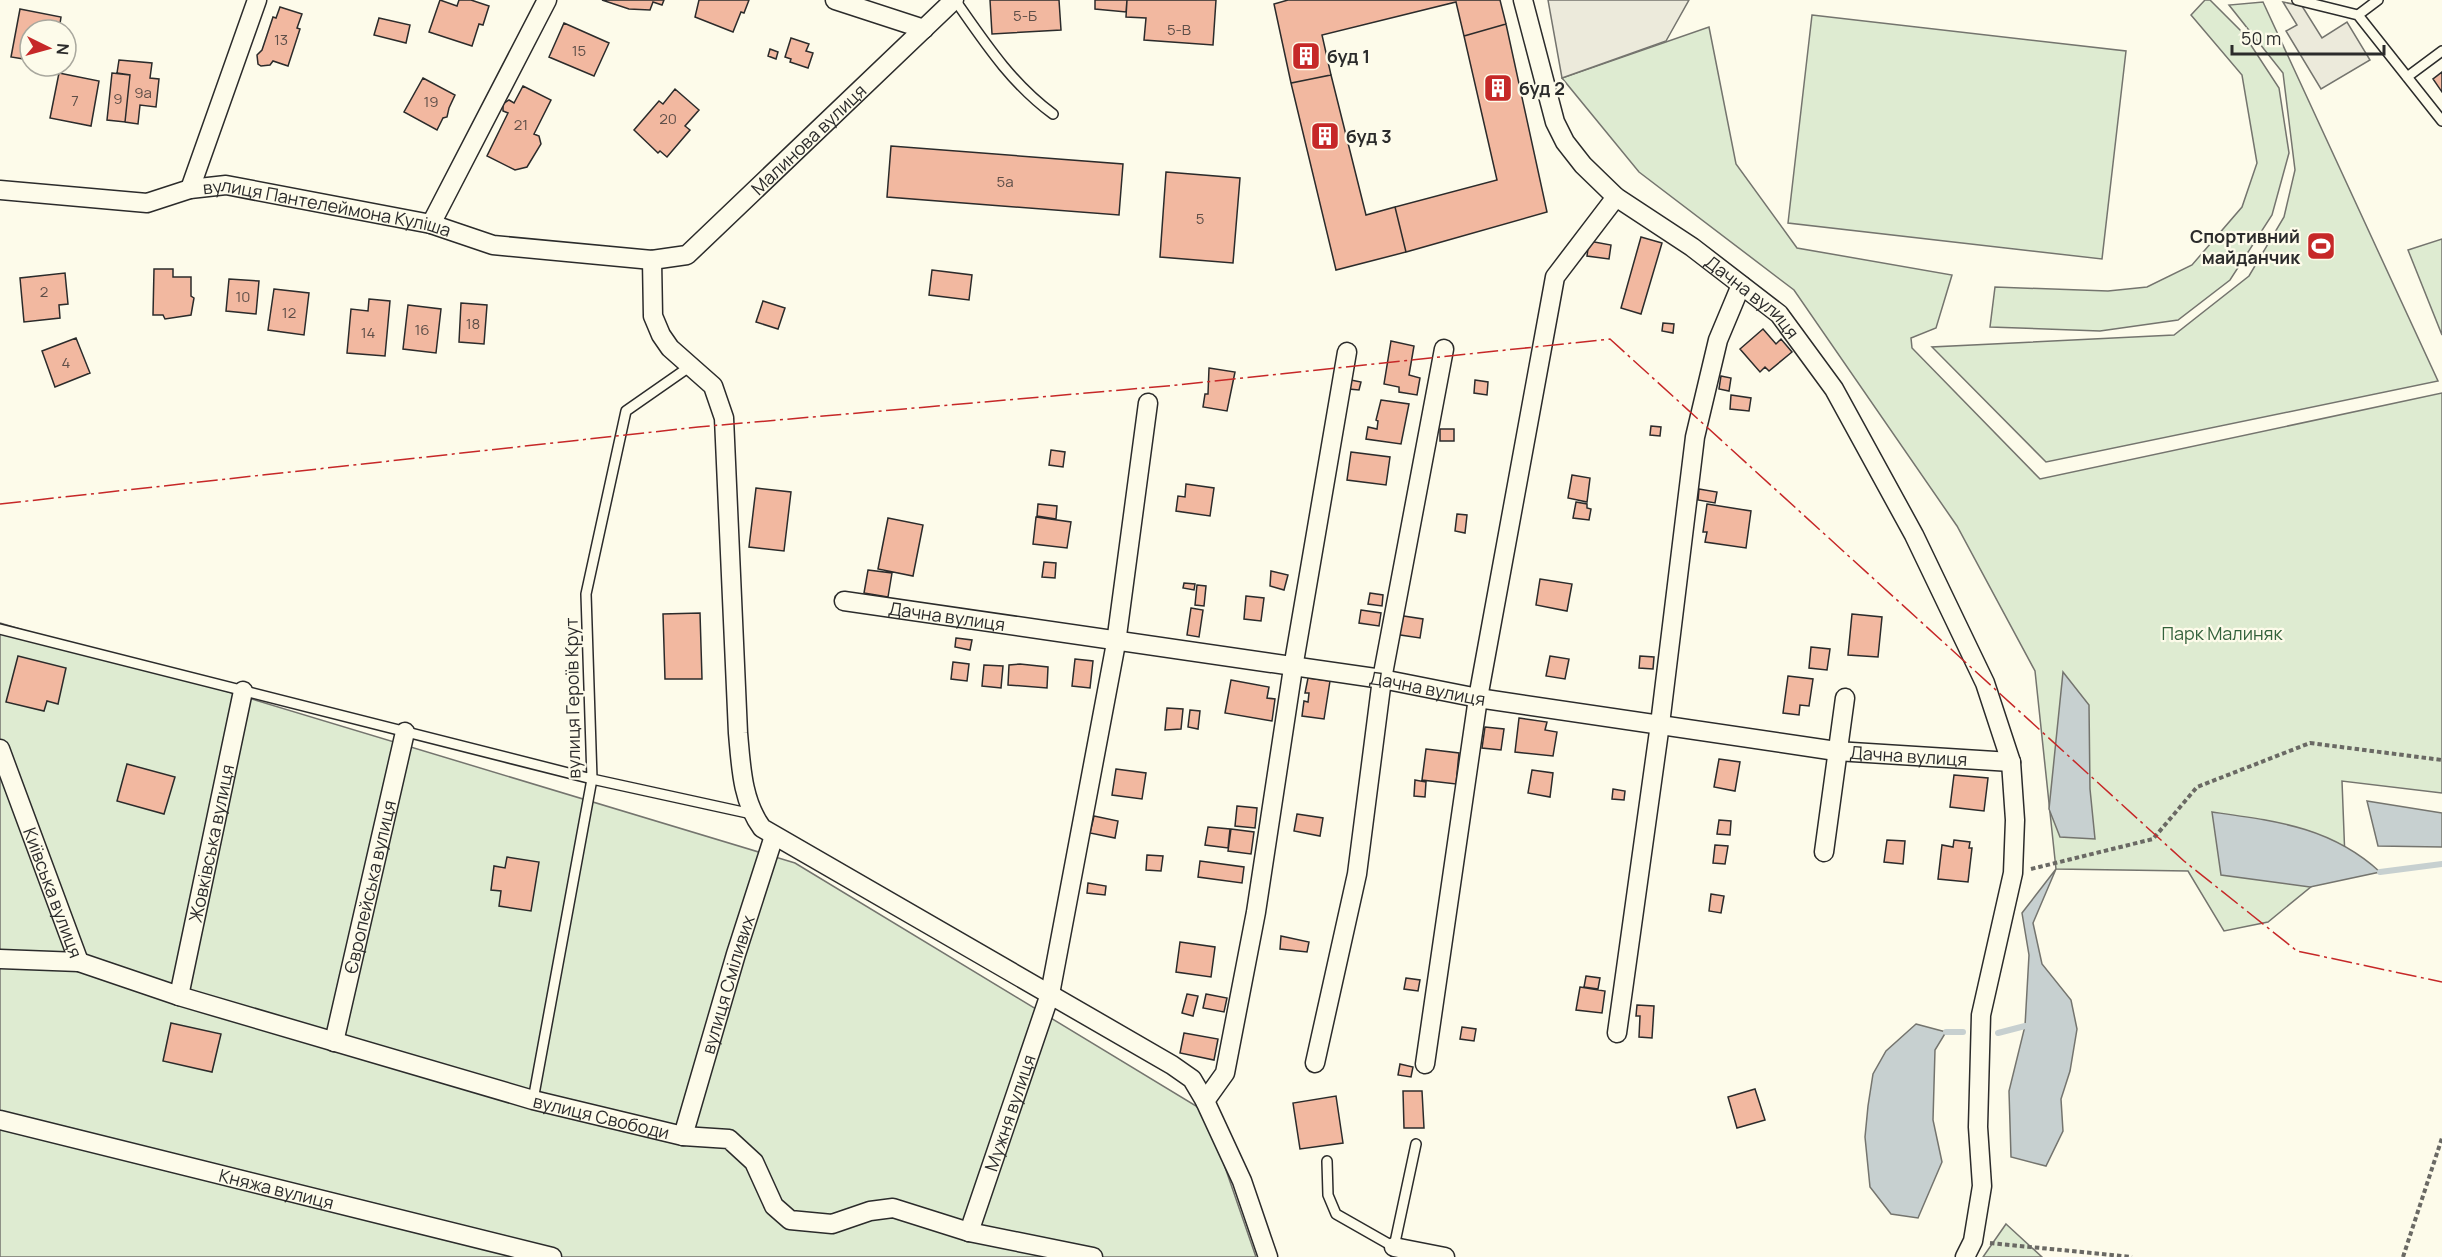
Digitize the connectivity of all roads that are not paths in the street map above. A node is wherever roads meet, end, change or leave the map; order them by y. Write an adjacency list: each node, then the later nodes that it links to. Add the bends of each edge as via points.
1 (257, 0): 14 (street)
2 (547, 0): 17 (street)
3 (835, 0): 9 (street)
4 (954, 0): 9 (street, Малинова вулиця); 12 (lane, via 1001,67 1027,95)
5 (1522, 0): 16 (street, Дачна вулиця, via 1555,122 1583,165)
6 (2297, 0): 8 (lane)
7 (2378, 0): 8 (lane)
8 (2358, 15): 11 (lane)
9 (924, 29): 18 (street, Малинова вулиця, via 687,255)
10 (2442, 51): 11 (lane)
11 (2407, 77): 13 (lane)
12 (1053, 114)
13 (2442, 121)
14 (190, 189): 15 (street, вулиця Пантелеймона Куліша, via 147,203); 17 (street, вулиця Пантелеймона Куліша, via 226,185)
15 (0, 190)
16 (1616, 197): 19 (street, Дачна вулиця, via 1692,246); 30 (street, via 1555,277)
17 (431, 224): 18 (street, вулиця Пантелеймона Куліша, via 493,245)
18 (652, 260): 22 (street, via 653,316 670,348)
19 (1741, 285): 32 (street, via 1718,340 1695,437); 36 (street, Дачна вулиця, via 1779,314 1834,389 1914,535 1985,683)
20 (1444, 348): 28 (street)
21 (1347, 352): 27 (street)
22 (692, 365): 37 (lane, вулиця Героїв Крут, via 626,411 586,594); 38 (street, via 713,386 724,418 738,733 742,776)
23 (1148, 403): 26 (street, Мужня вулиця)
24 (844, 602): 26 (street, Дачна вулиця)
25 (0, 629): 29 (lane)
26 (1116, 643): 27 (street, Дачна вулиця); 43 (street, Мужня вулиця)
27 (1293, 668): 28 (street, Дачна вулиця); 50 (street, via 1256,912 1225,1073)
28 (1382, 679): 30 (street, Дачна вулиця); 47 (street, via 1357,874)
29 (243, 690): 33 (lane); 44 (street, Жовківська вулиця)
30 (1478, 698): 32 (street, Дачна вулиця); 48 (street)
31 (1845, 698): 35 (street)
32 (1660, 724): 35 (street, Дачна вулиця); 45 (street)
33 (405, 732): 37 (lane); 46 (street, Європейська вулиця)
34 (0, 749): 42 (street, Київська вулиця)
35 (1836, 751): 36 (street, Дачна вулиця); 40 (street)
36 (2012, 762): 57 (street, Дачна вулиця, via 2013,873 1981,1015 1978,1127 1982,1186)
37 (592, 779): 38 (lane); 49 (lane, вулиця Героїв Крут)
38 (752, 814): 39 (street)
39 (774, 836): 43 (street); 52 (street, вулиця Сміливих)
40 (1824, 852)
41 (0, 959): 42 (street, Київська вулиця)
42 (79, 962): 44 (street, вулиця Свободи)
43 (1050, 994): 50 (street, via 1172,1065 1192,1079); 55 (street, Мужня вулиця)
44 (179, 996): 46 (street, вулиця Свободи)
45 (1617, 1033)
46 (334, 1042): 49 (street, вулиця Свободи)
47 (1316, 1063)
48 (1425, 1064)
49 (533, 1100): 52 (street, вулиця Свободи)
50 (1205, 1101): 60 (street, via 1242,1181)
51 (0, 1120): 58 (street, Княжа вулиця)
52 (683, 1136): 55 (street, вулиця Свободи, via 729,1138 754,1162 774,1206 790,1220 832,1224 893,1208)
53 (1416, 1144): 56 (lane)
54 (1327, 1161): 56 (lane, via 1328,1195 1336,1214)
55 (969, 1232): 59 (street, вулиця Свободи)
56 (1394, 1247): 61 (street)
57 (1969, 1249)
58 (552, 1257)
59 (1093, 1257)
60 (1268, 1257)
61 (1445, 1257)

